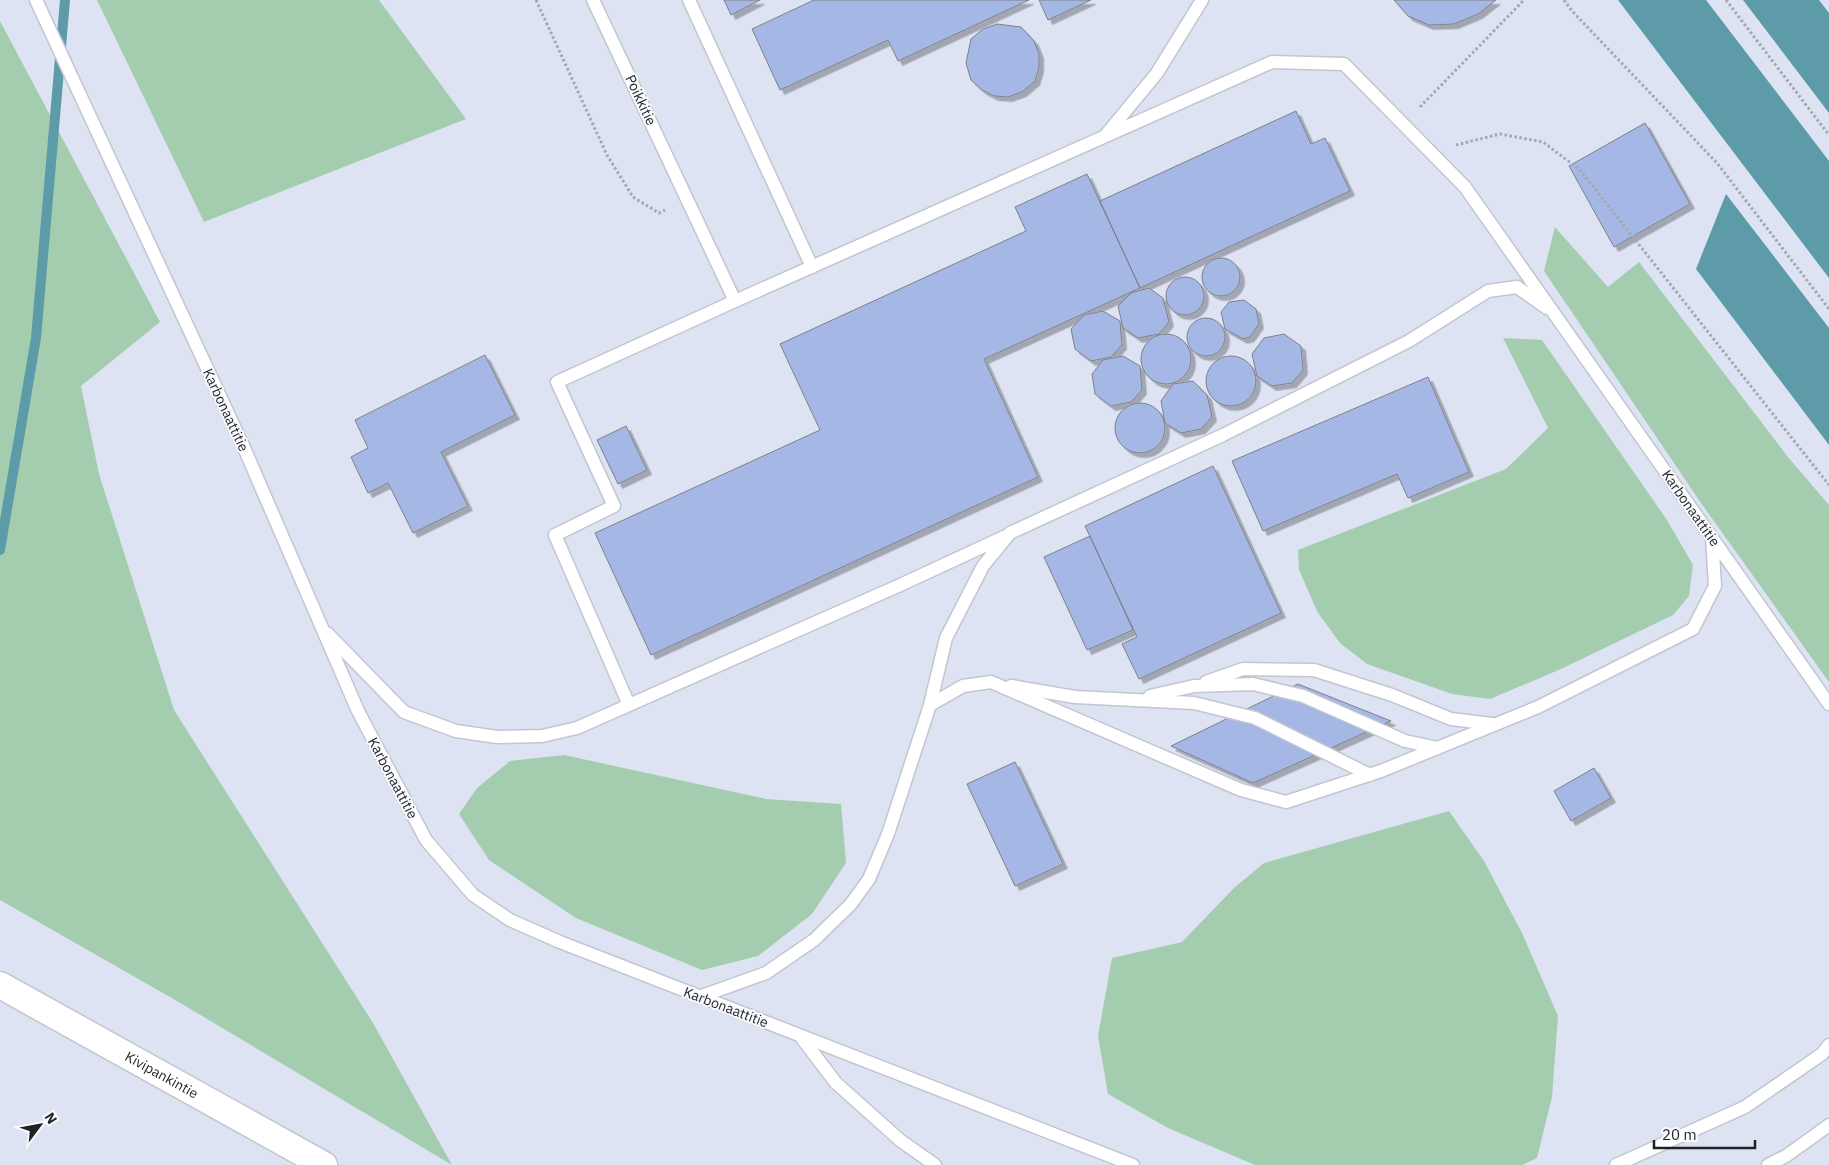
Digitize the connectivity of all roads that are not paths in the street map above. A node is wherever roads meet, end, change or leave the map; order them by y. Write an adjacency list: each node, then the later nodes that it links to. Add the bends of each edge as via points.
1 (36, 0): 11 (lane, Karbonaattitie, via 245,450)
2 (593, 0): 7 (lane, Poikkitie)
3 (689, 0): 6 (lane)
4 (1202, 0): 5 (lane, via 1157,73)
5 (1103, 138): 6 (lane, Karbonaattitie); 8 (lane, Karbonaattitie, via 1272,62 1344,64 1465,187)
6 (812, 267): 7 (lane, Karbonaattitie)
7 (735, 301): 16 (lane, Karbonaattitie, via 557,382 614,506 555,535)
8 (1554, 312): 9 (lane, via 1517,287 1488,291 1409,341 1223,435); 10 (lane, Karbonaattitie)
9 (1010, 534): 16 (lane); 17 (lane, via 983,566 946,638)
10 (1712, 537): 15 (lane, Karbonaattitie); 18 (lane, via 1715,586 1693,630)
11 (321, 626): 16 (lane, via 404,712 456,731 497,737 542,736 578,728); 22 (lane, Karbonaattitie, via 358,712 426,840 473,895 510,920)
12 (991, 682): 14 (lane, via 1075,697); 17 (lane, via 963,686); 20 (lane, via 1241,790 1286,802)
13 (1194, 686): 14 (lane); 18 (lane, via 1243,669 1314,670 1392,695 1451,719); 19 (lane, via 1253,684 1303,696 1405,742)
14 (1133, 700): 20 (lane, via 1194,703 1254,718)
15 (1829, 704)
16 (629, 705)
17 (930, 705): 22 (lane, via 888,834 869,879 851,904 814,940 766,973)
18 (1495, 725): 19 (lane)
19 (1438, 748): 20 (lane)
20 (1370, 774)
21 (0, 985): 26 (street, Kivipankintie)
22 (699, 997): 23 (lane, Karbonaattitie)
23 (801, 1037): 27 (lane, via 836,1082 901,1141); 28 (lane, Karbonaattitie)
24 (1829, 1045): 29 (lane, via 1822,1054 1745,1107)
25 (1829, 1125): 30 (lane)
26 (324, 1165)
27 (935, 1165)
28 (1133, 1165)
29 (1616, 1165)
30 (1768, 1165)

